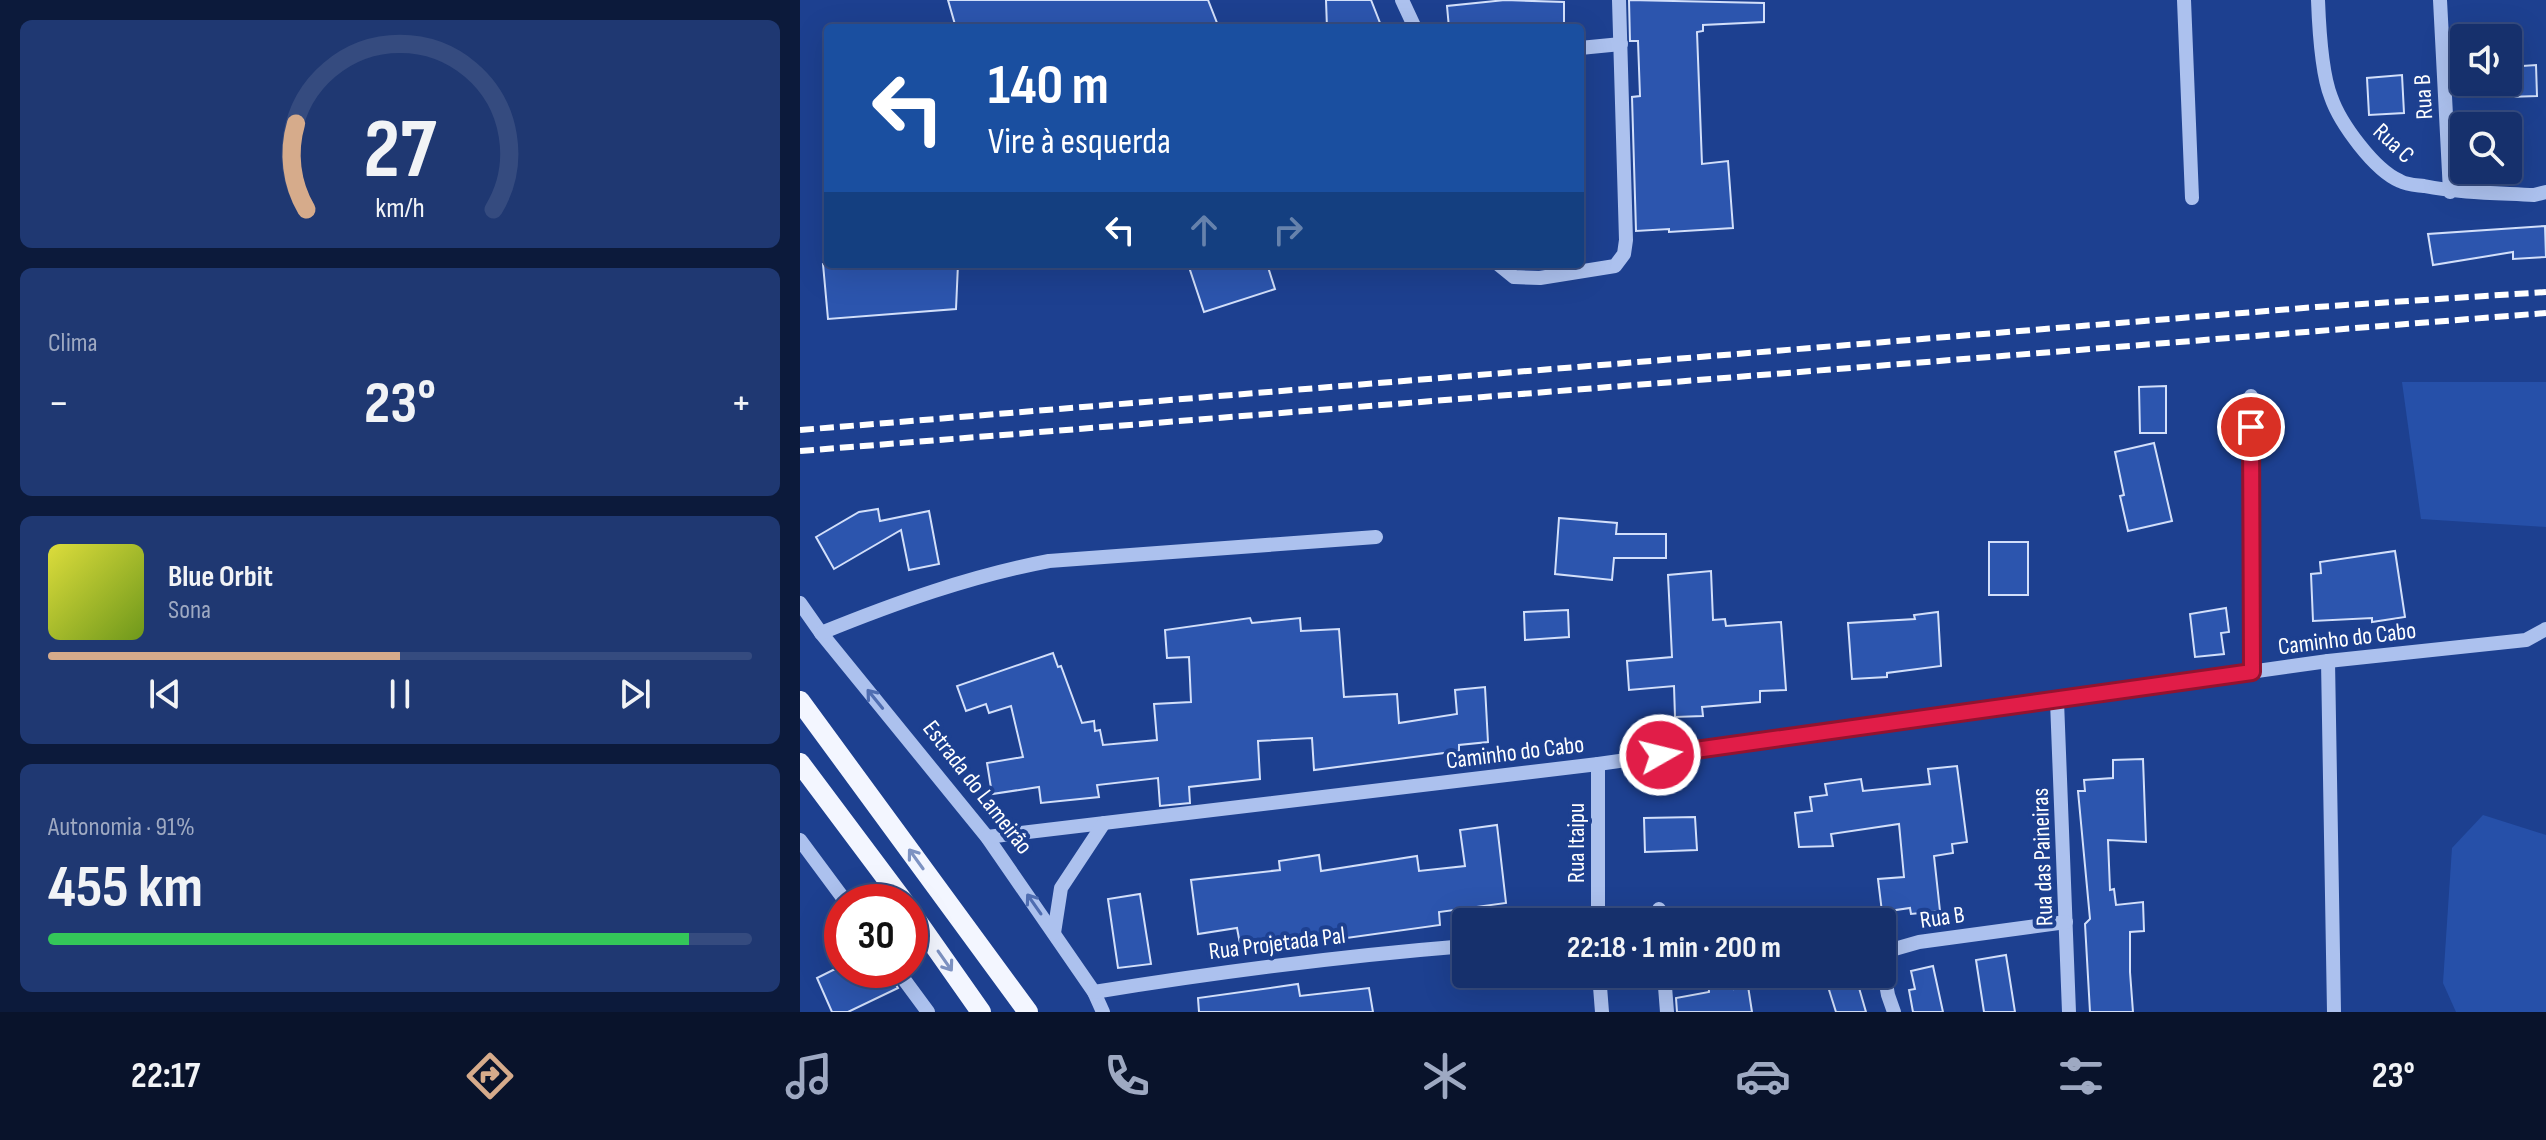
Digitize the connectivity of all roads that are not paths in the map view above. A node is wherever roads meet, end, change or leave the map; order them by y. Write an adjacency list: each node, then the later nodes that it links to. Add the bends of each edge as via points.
1 (1402, 0): 6 (street)
2 (1619, 0): 7 (street)
3 (2184, 0): 11 (street)
4 (2318, 0): 9 (street, Rua C, via 2330,96 2344,121 2367,154 2401,182)
5 (2440, 0): 9 (street, Rua B)
6 (1413, 24)
7 (1621, 44): 8 (street); 12 (street, via 1626,240 1620,260 1608,268 1540,278 1514,277)
8 (1584, 48)
9 (2450, 192): 10 (street, Rua C)
10 (2546, 192)
11 (2192, 198)
12 (1503, 268)
13 (2251, 396): 19 (street)
14 (1376, 537): 17 (street, via 1049,561 937,590)
15 (800, 603): 17 (street, Estrada do Lameirão)
16 (2546, 629): 18 (street, Caminho do Cabo, via 2526,640)
17 (821, 633): 25 (street, Estrada do Lameirão, one-way to 17)
18 (2328, 661): 19 (street, Caminho do Cabo); 46 (street)
19 (2252, 672): 21 (street, Caminho do Cabo)
20 (800, 701): 40 (main road, one-way to 20)
21 (2057, 701): 23 (street, Caminho do Cabo); 30 (street, Rua das Paineiras)
22 (800, 763): 28 (main road)
23 (1598, 764): 24 (street, Caminho do Cabo); 29 (street, Rua Itaipu)
24 (1104, 823): 25 (street, Caminho do Cabo); 31 (street, via 1061,888)
25 (987, 837): 31 (street, Estrada do Lameirão, one-way to 25)
26 (800, 840): 27 (street)
27 (833, 884)
28 (891, 884)
29 (1598, 908)
30 (2066, 922): 44 (street, Rua B, via 1891,950 1882,961); 45 (street, Rua das Paineiras)
31 (1054, 933): 37 (street, Estrada do Lameirão)
32 (928, 937): 39 (main road, one-way to 39)
33 (1452, 947): 37 (street, Rua Projetada Pal)
34 (910, 988): 38 (street)
35 (1600, 988): 42 (street)
36 (1665, 988): 43 (street)
37 (1094, 992): 41 (street, Estrada do Lameirão)
38 (928, 1012)
39 (981, 1012)
40 (1028, 1012)
41 (1103, 1012)
42 (1602, 1012)
43 (1667, 1012)
44 (1894, 1012)
45 (2069, 1012)
46 (2334, 1012)

